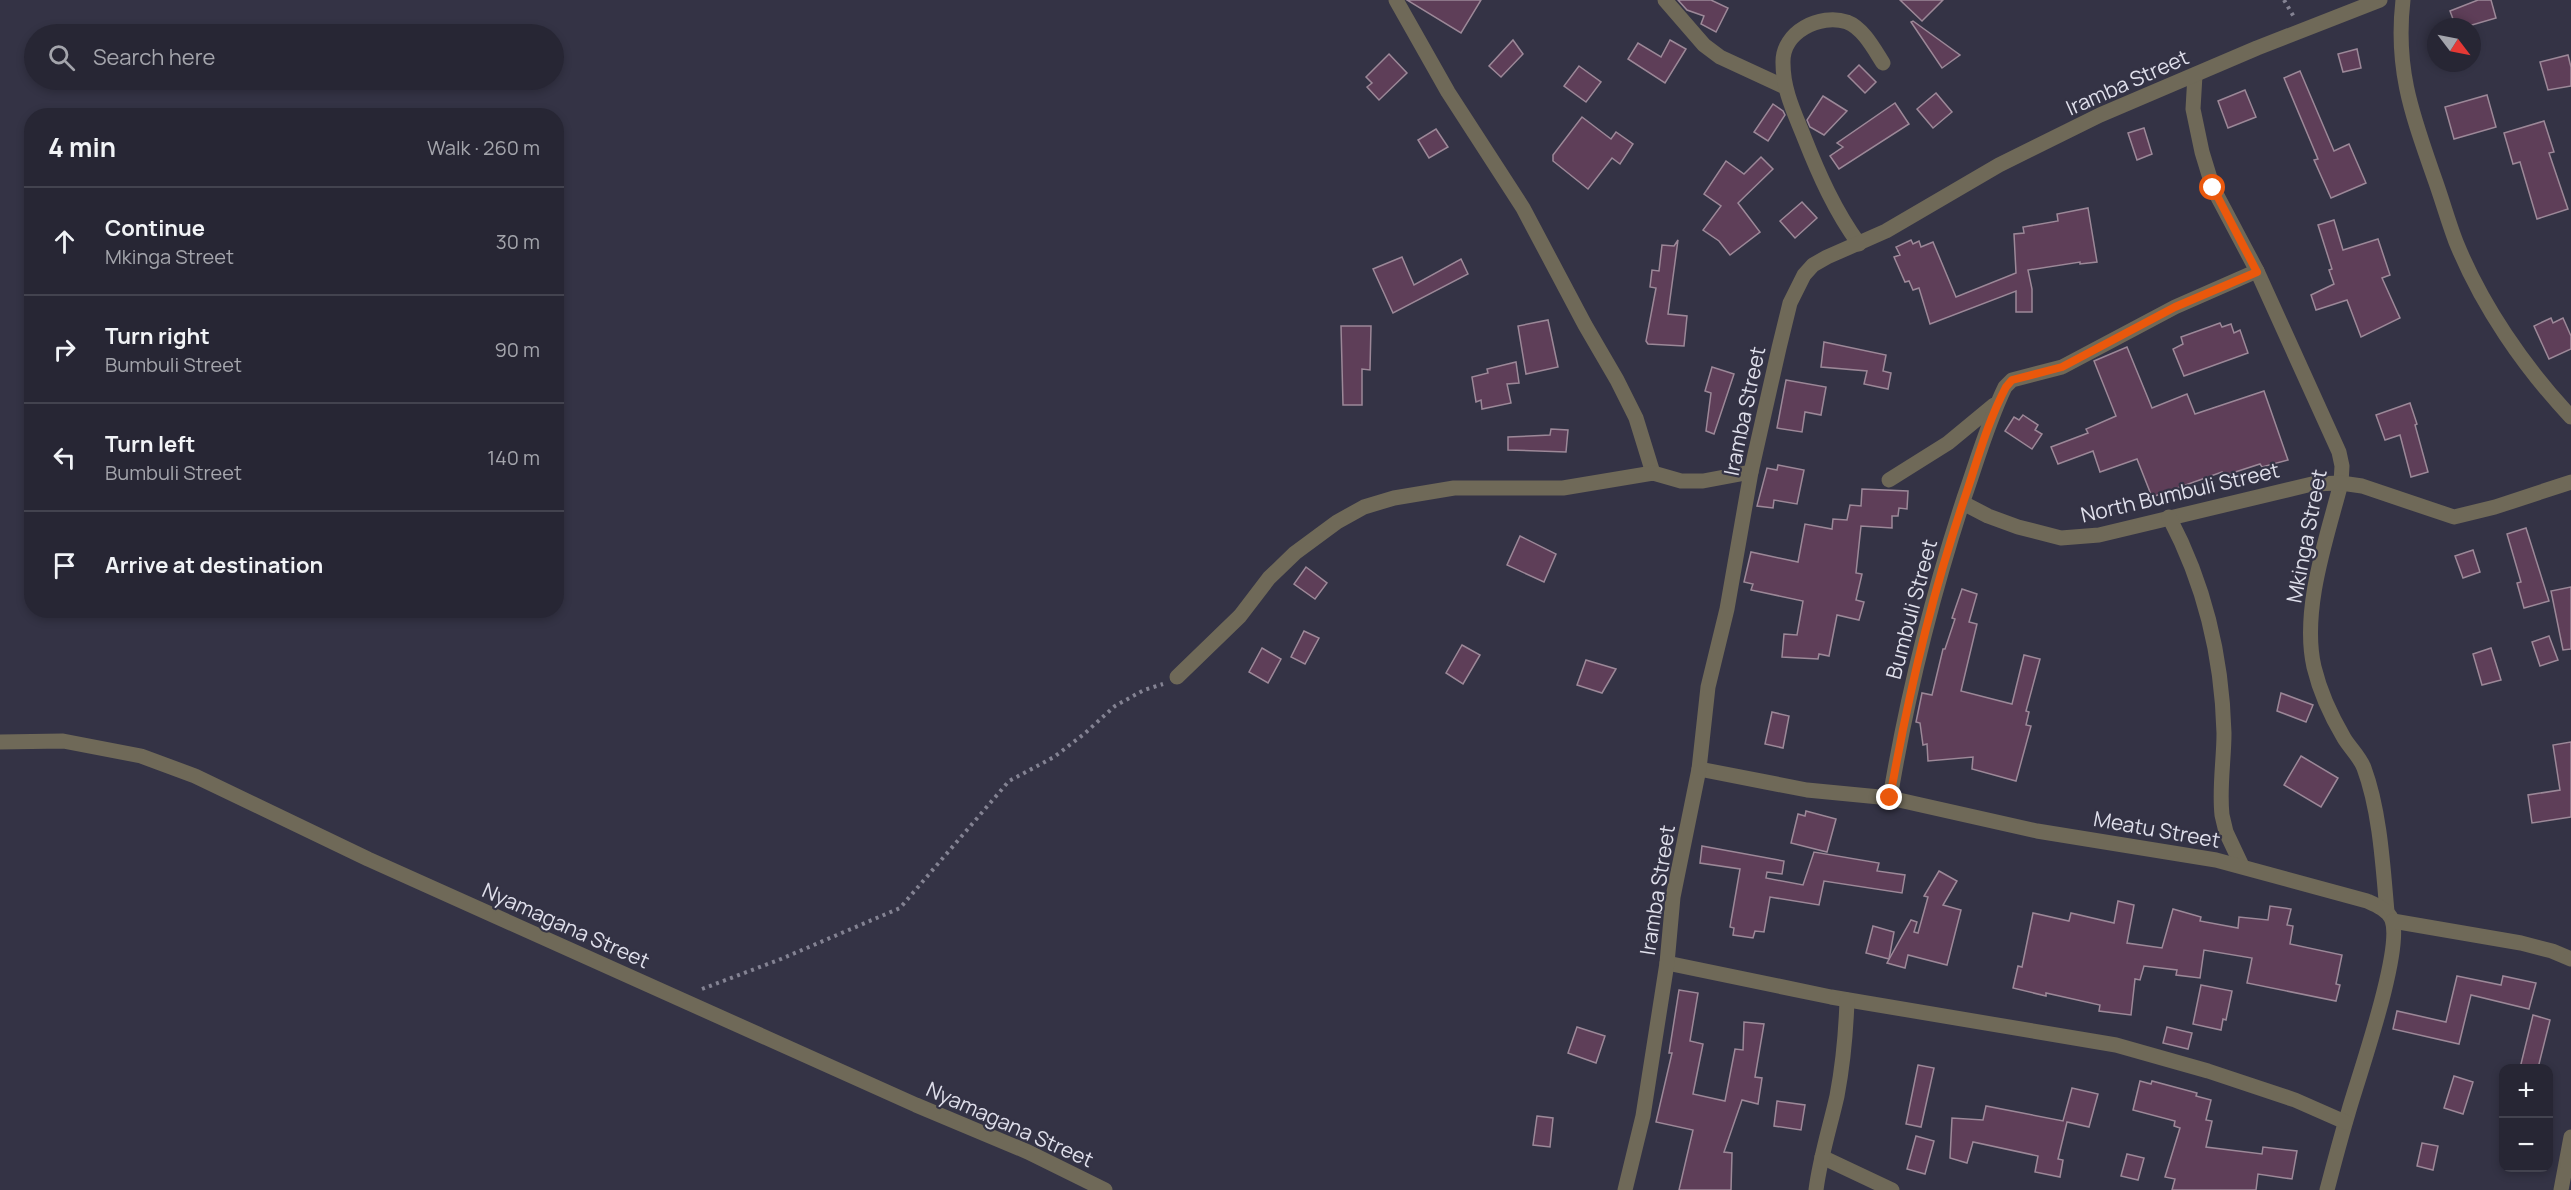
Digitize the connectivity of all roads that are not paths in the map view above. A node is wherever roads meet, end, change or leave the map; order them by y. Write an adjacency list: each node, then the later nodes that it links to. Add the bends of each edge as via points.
1 (1396, 0): 13 (street, via 1448,92 1523,208 1617,380 1636,418)
2 (1665, 0): 7 (street, via 1704,45 1720,57)
3 (2380, 0): 6 (street, Iramba Street)
4 (2403, 0): 11 (street, via 2399,31 2410,112 2456,243 2484,301 2540,384)
5 (1883, 63): 7 (street, via 1860,31 1848,22 1830,19 1796,31 1788,42 1782,59)
6 (2195, 75): 8 (street, Iramba Street, via 1999,165 1910,219); 9 (street, Mkinga Street, via 2193,109 2213,188)
7 (1785, 87): 8 (street, via 1822,182)
8 (1859, 244): 12 (street, Iramba Street, via 1813,265 1794,295)
9 (2257, 272): 10 (street, Bumbuli Street, via 2175,307 2067,364 2012,380); 16 (street, Mkinga Street, via 2339,452)
10 (1998, 401): 14 (street, Bumbuli Street, via 1948,443); 17 (street, Bumbuli Street)
11 (2571, 417)
12 (1751, 472): 13 (street, via 1703,482); 21 (street, Iramba Street, via 1727,609 1708,687)
13 (1653, 473): 19 (street, via 1563,488 1454,488 1364,507 1295,553 1269,578 1240,616)
14 (1889, 480)
15 (2571, 482): 16 (street, North Bumbuli Street, via 2454,517 2362,486)
16 (2341, 483): 18 (street, North Bumbuli Street, via 2312,484); 24 (street, Mkinga Street, via 2317,579 2311,639 2314,666 2344,738 2364,765)
17 (1963, 503): 18 (street, North Bumbuli Street, via 2018,527 2061,538 2099,535); 22 (street, Bumbuli Street, via 1938,581 1904,714)
18 (2169, 517): 23 (street, via 2187,551 2214,635 2223,699 2222,816)
19 (1178, 677)
20 (0, 742): 31 (street, Nyamagana Street, via 63,741 141,756 195,776 368,860 1028,1152)
21 (1699, 769): 22 (street, Meatu Street, via 1807,790); 26 (street, Iramba Street, via 1673,897)
22 (1890, 798): 23 (street, Meatu Street, via 2037,831)
23 (2242, 866): 24 (street, Meatu Street, via 2367,901)
24 (2390, 917): 25 (street, Meatu Street, via 2552,951); 28 (street, via 2394,936 2388,975)
25 (2571, 959)
26 (1667, 963): 27 (street); 32 (street, Iramba Street, via 1643,1116)
27 (1847, 1000): 28 (street, via 2116,1046 2208,1071 2295,1100); 30 (street, via 1837,1095)
28 (2345, 1122): 35 (street)
29 (2571, 1137): 36 (street)
30 (1822, 1157): 33 (street); 34 (street)
31 (1105, 1190)
32 (1625, 1190)
33 (1816, 1190)
34 (1892, 1190)
35 (2327, 1190)
36 (2561, 1190)

